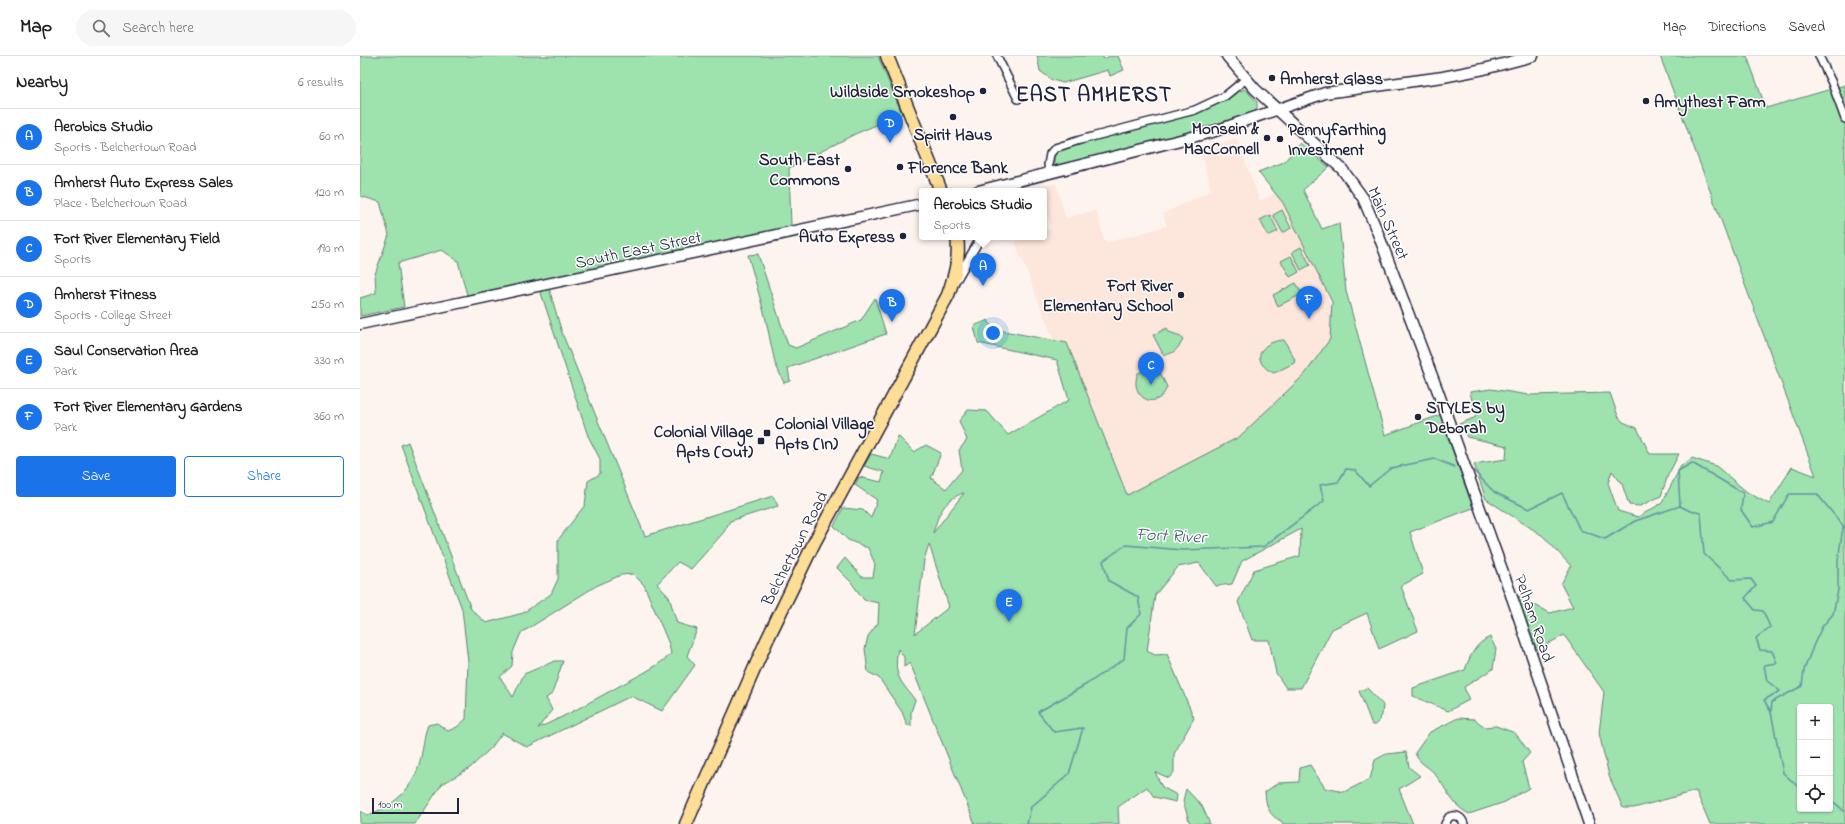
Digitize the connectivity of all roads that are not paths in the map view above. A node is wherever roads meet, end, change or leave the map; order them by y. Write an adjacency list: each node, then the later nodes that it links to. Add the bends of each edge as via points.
1 (887, 56): 11 (highway)
2 (997, 56): 7 (street)
3 (1227, 56): 6 (main road, Main Street)
4 (1533, 56): 8 (main road, via 1443,77 1325,93)
5 (1819, 56): 9 (street)
6 (1246, 79): 8 (main road, Main Street); 10 (street, via 1225,96 1196,110 1055,148 1050,154 1048,164)
7 (1018, 99)
8 (1277, 109): 10 (main road, via 1228,128); 18 (main road, Main Street, via 1342,169 1363,198)
9 (1845, 119)
10 (1050, 174): 12 (main road)
11 (940, 188)
12 (1000, 188)
13 (919, 205): 17 (main road, South East Street)
14 (957, 240): 16 (highway, Belchertown Road, via 957,268)
15 (979, 240): 16 (street, Belchertown Road)
16 (948, 295): 19 (highway, Belchertown Road, via 814,543 767,640)
17 (360, 324)
18 (1449, 422): 22 (main road, Pelham Road)
19 (686, 824)
20 (1445, 824): 21 (street, via 1449,817 1455,815 1461,818)
21 (1464, 824)
22 (1589, 824)

